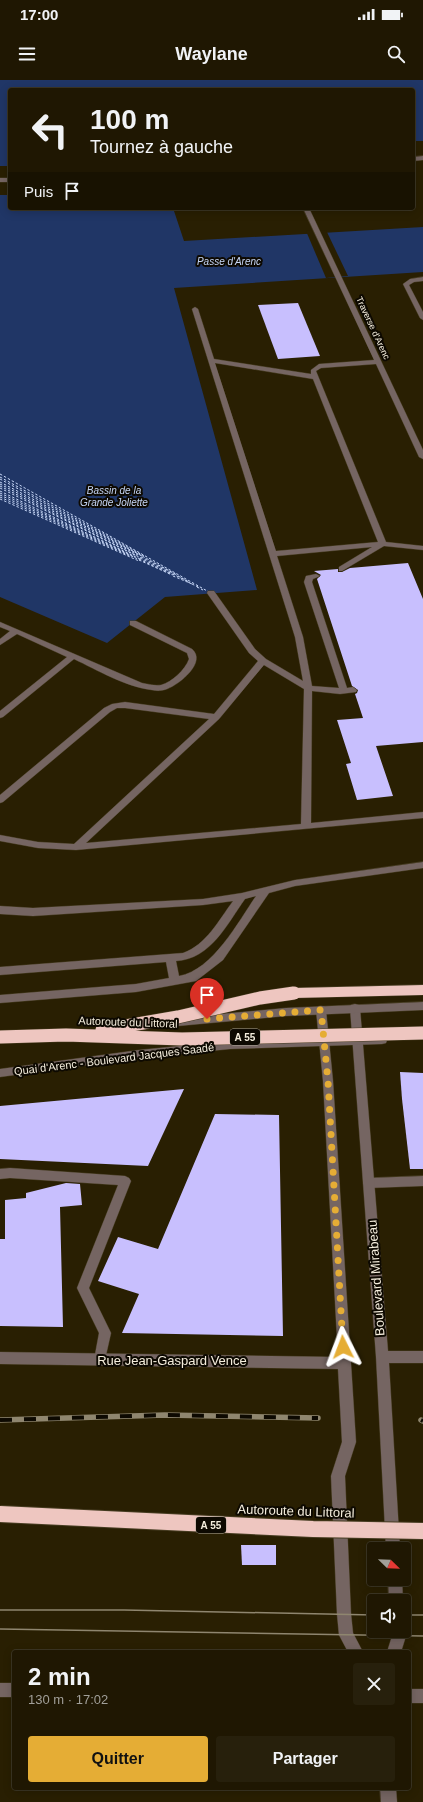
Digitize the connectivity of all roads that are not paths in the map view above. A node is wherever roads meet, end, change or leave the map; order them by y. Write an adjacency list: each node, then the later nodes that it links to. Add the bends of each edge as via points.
1 (307, 210): 6 (street, Traverse d'Arenc)
2 (423, 279): 4 (street, via 412,280 406,284)
3 (194, 309): 5 (street)
4 (423, 318)
5 (210, 360): 7 (street); 13 (street)
6 (379, 362): 7 (street, via 319,366 313,371); 8 (street, Traverse d'Arenc)
7 (315, 377): 9 (street)
8 (423, 457)
9 (383, 544): 10 (street); 13 (street); 14 (street)
10 (413, 547): 11 (street); 12 (street)
11 (423, 548)
12 (423, 552)
13 (273, 554): 23 (street, via 299,637)
14 (342, 569)
15 (316, 576): 25 (street, via 309,578 308,582)
16 (211, 593): 22 (street, via 252,651)
17 (133, 623): 21 (street, via 186,648 193,655 190,666 183,674 166,686 148,688)
18 (0, 624): 19 (street)
19 (16, 631): 20 (street); 21 (street)
20 (0, 643)
21 (73, 656): 26 (street)
22 (263, 661): 23 (street); 27 (street)
23 (308, 688): 25 (street); 30 (street)
24 (353, 690): 25 (street)
25 (344, 691)
26 (0, 715)
27 (216, 717): 28 (street, via 125,705 115,706); 32 (street)
28 (0, 800)
29 (423, 815): 30 (street)
30 (306, 827): 32 (street)
31 (0, 838): 32 (street, via 32,845)
32 (76, 846)
33 (423, 865): 34 (street, via 295,883)
34 (265, 891): 35 (street); 39 (street, via 219,957 192,978)
35 (242, 896): 36 (street, via 203,902 33,912); 37 (street, via 206,945 195,953)
36 (0, 910)
37 (170, 958): 38 (street); 39 (street)
38 (0, 971)
39 (176, 981): 41 (street, via 136,988)
40 (423, 990): 46 (highway, bridge, via 277,994 154,1023)
41 (0, 999)
42 (423, 1006): 43 (street)
43 (355, 1008): 44 (street); 49 (street, Boulevard Mirabeau)
44 (321, 1010): 47 (street); 50 (street)
45 (423, 1033): 46 (highway, Autoroute du Littoral / A 55, bridge, via 182,1039)
46 (66, 1035): 47 (highway, Autoroute du Littoral / A 55, bridge)
47 (0, 1037)
48 (423, 1039): 49 (street, Quai d'Arenc - Boulevard Jacques Saadé)
49 (359, 1041): 50 (street, Quai d'Arenc - Boulevard Jacques Saadé); 54 (street, Boulevard Mirabeau)
50 (324, 1042): 51 (street, Quai d'Arenc - Boulevard Jacques Saadé, via 230,1045 139,1054); 59 (street)
51 (0, 1073)
52 (0, 1174): 58 (street, via 125,1181 83,1288 105,1333)
53 (423, 1181): 54 (street)
54 (369, 1184): 55 (street, Boulevard Mirabeau)
55 (382, 1357): 56 (street); 62 (street, Boulevard Mirabeau)
56 (423, 1357)
57 (0, 1358): 58 (street, Rue Jean-Gaspard Vence)
58 (100, 1360): 59 (street, Rue Jean-Gaspard Vence)
59 (344, 1363): 64 (street, via 349,1442 338,1476 346,1634)
60 (0, 1514): 61 (highway, Autoroute du Littoral / A 55, bridge, via 313,1530)
61 (423, 1531)
62 (393, 1542)
63 (398, 1638): 65 (street)
64 (355, 1650)
65 (394, 1650)
66 (0, 1690): 67 (street)
67 (12, 1690)
68 (411, 1696): 69 (street)
69 (423, 1696)
70 (388, 1790): 71 (street)
71 (389, 1802)

